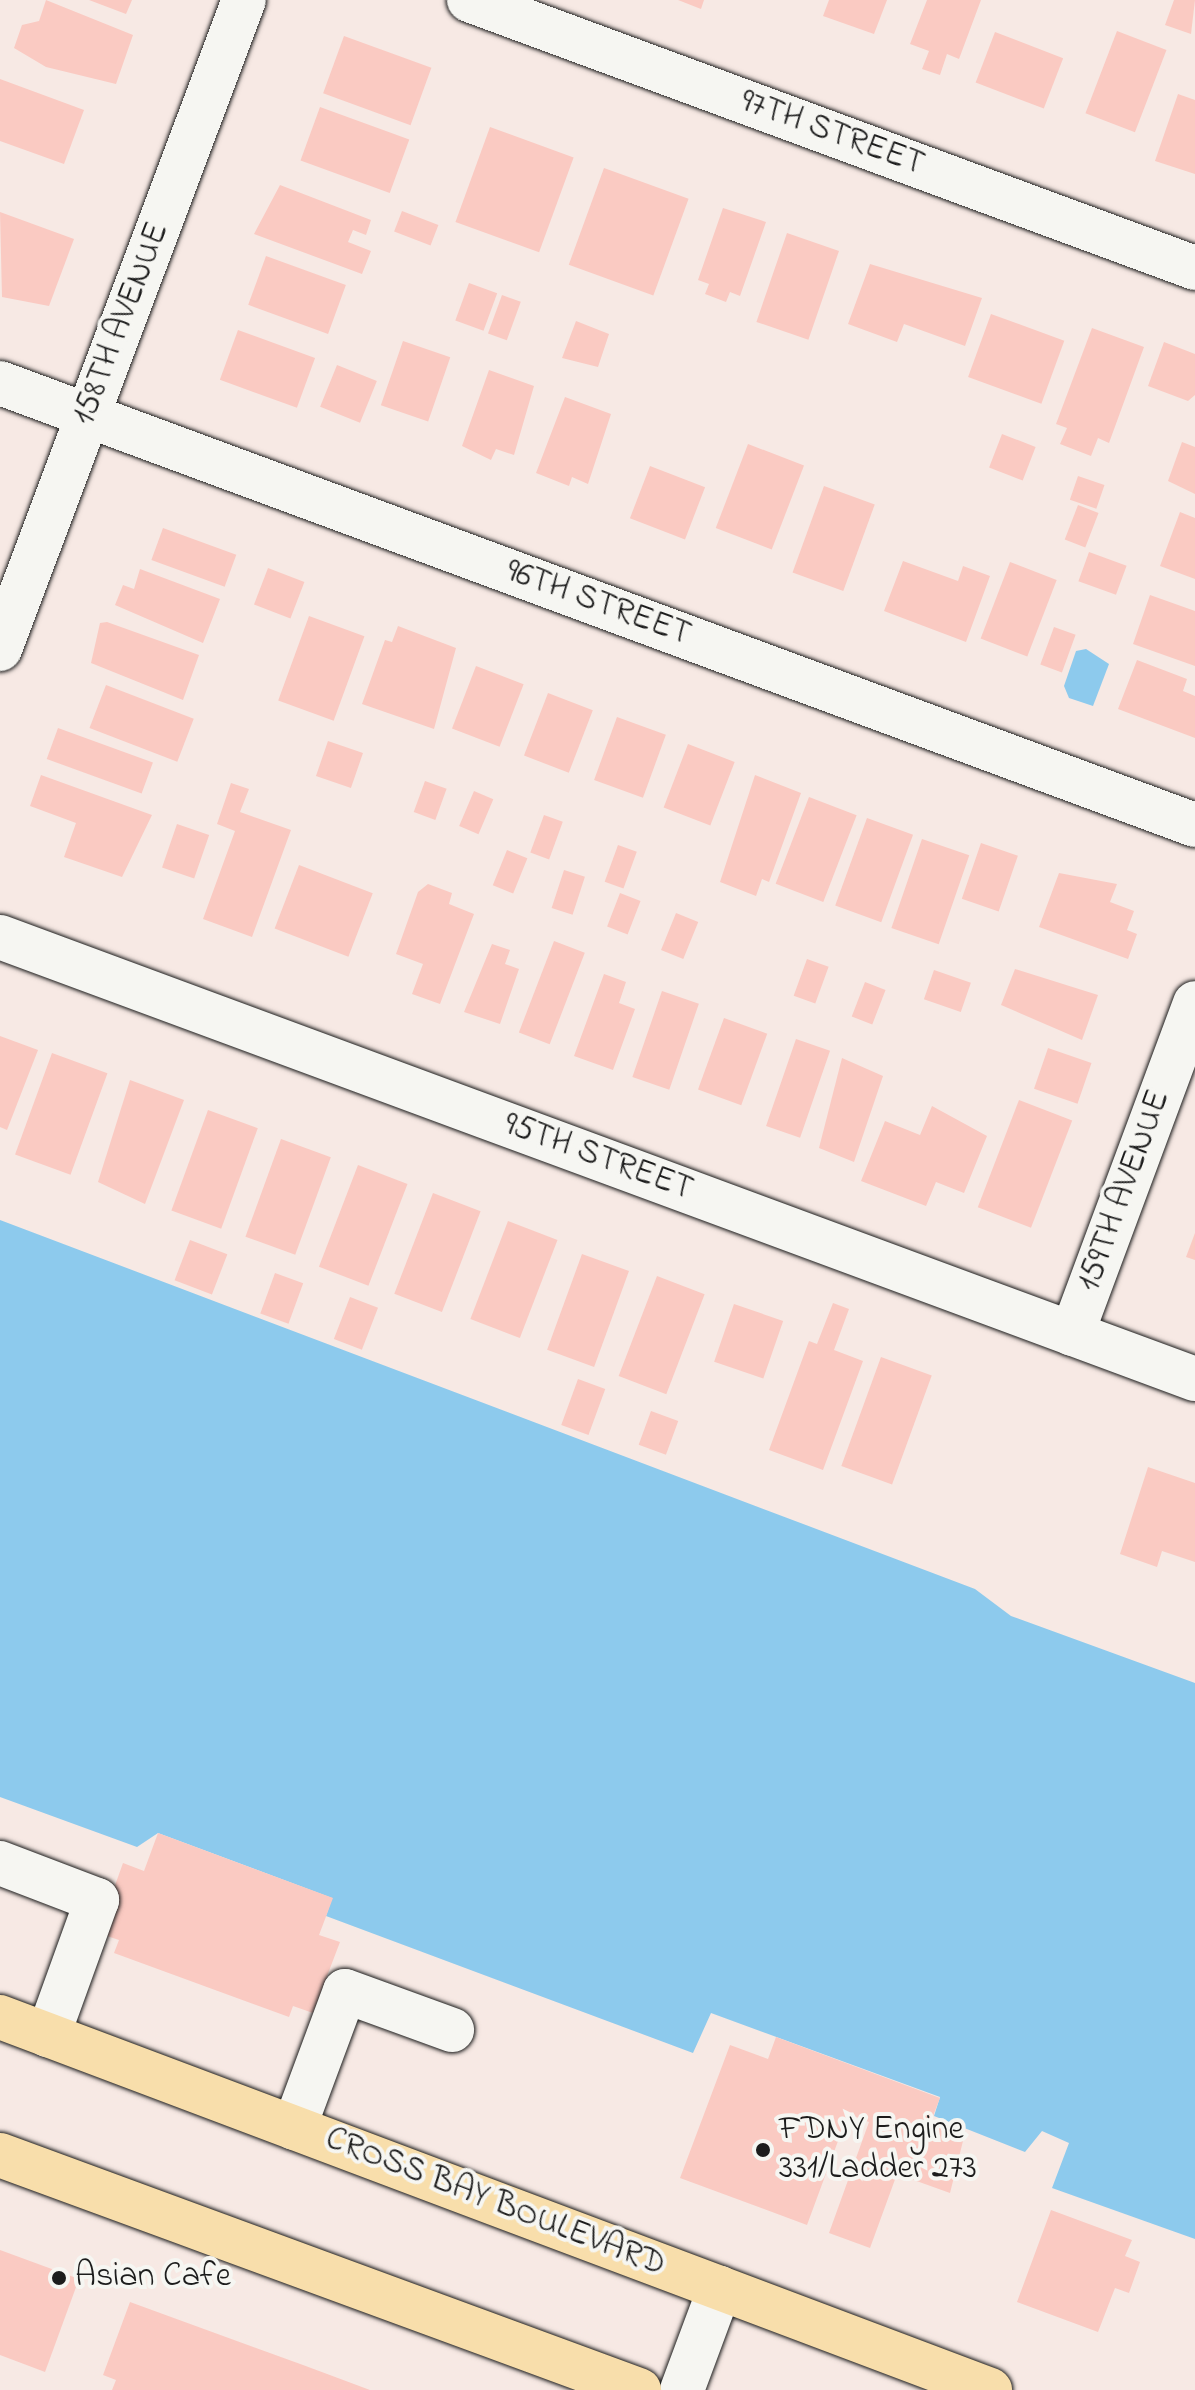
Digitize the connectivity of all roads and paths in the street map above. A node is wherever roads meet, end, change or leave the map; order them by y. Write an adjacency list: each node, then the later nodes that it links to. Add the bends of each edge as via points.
1 (244, 0): 5 (street, 158TH AVENUE)
2 (469, 0): 3 (street, 97TH STREET)
3 (1195, 268)
4 (0, 383): 5 (street, 96TH STREET)
5 (88, 416): 6 (street, 158TH AVENUE); 7 (street, 96TH STREET)
6 (0, 649)
7 (1195, 825)
8 (0, 937): 10 (street, 95TH STREET)
9 (1195, 1003): 10 (street, 159TH AVENUE)
10 (1072, 1334): 11 (street, 95TH STREET)
11 (1195, 1379)
12 (0, 1863): 15 (street, via 97,1900)
13 (0, 2017): 15 (main road, CROSS BAY BOULEVARD)
14 (452, 2030): 16 (street, via 345,1991)
15 (48, 2035): 16 (main road, CROSS BAY BOULEVARD)
16 (294, 2128): 18 (main road, CROSS BAY BOULEVARD)
17 (0, 2155): 19 (main road)
18 (720, 2288): 20 (street); 21 (main road, CROSS BAY BOULEVARD)
19 (639, 2390)
20 (682, 2390)
21 (990, 2390)

